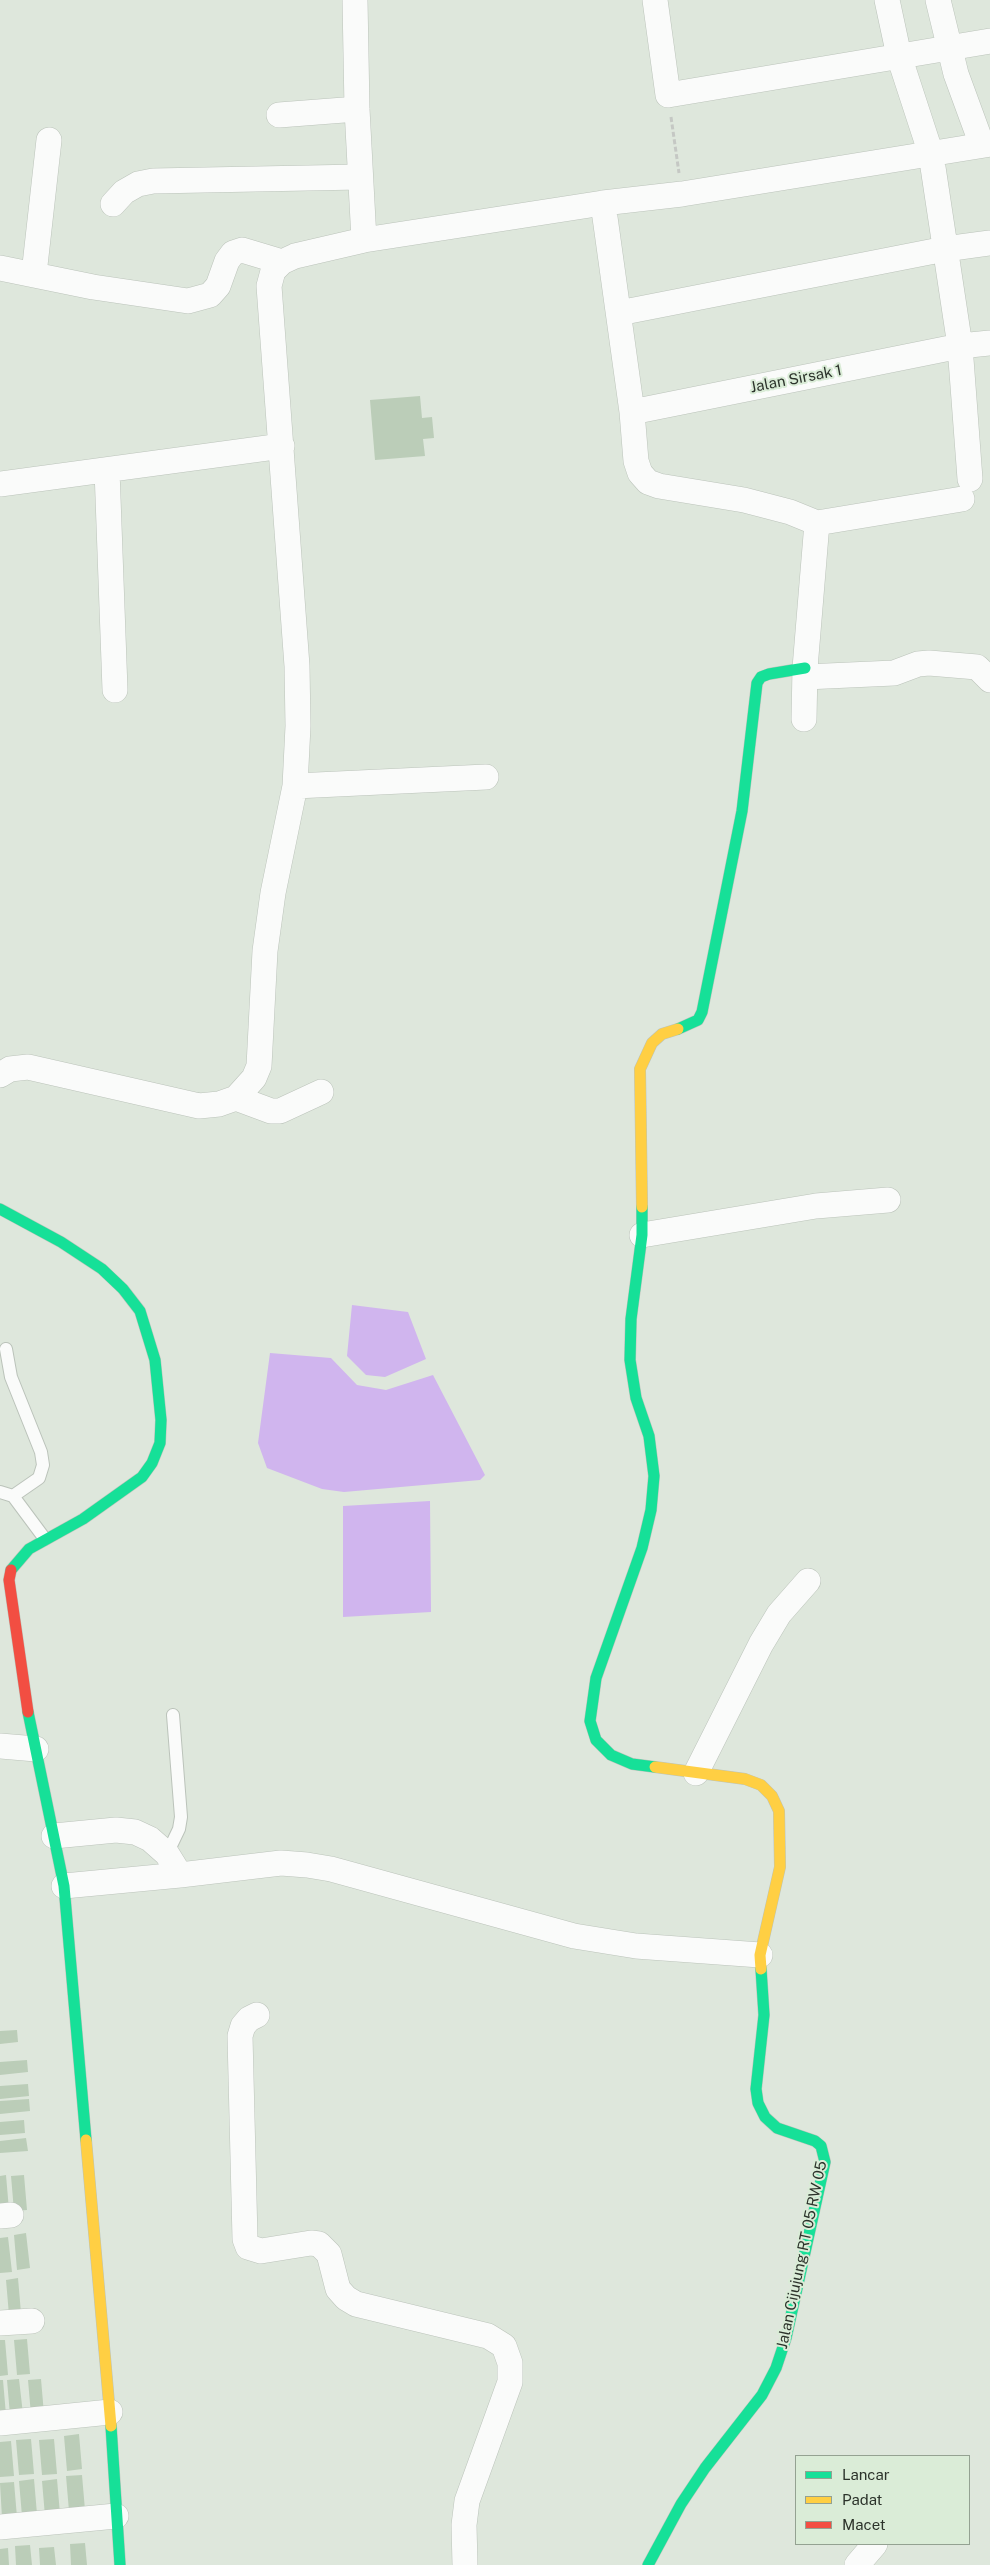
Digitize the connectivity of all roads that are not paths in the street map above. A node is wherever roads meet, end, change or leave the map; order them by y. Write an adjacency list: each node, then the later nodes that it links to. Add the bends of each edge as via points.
1 (355, 0): 8 (street)
2 (655, 0): 7 (street, via 668,95)
3 (887, 0): 7 (street)
4 (938, 0): 6 (street)
5 (990, 41): 6 (street)
6 (949, 46): 7 (street); 11 (street, via 956,74)
7 (899, 56): 12 (street)
8 (356, 109): 9 (street); 13 (street)
9 (279, 115)
10 (49, 140): 21 (street)
11 (986, 144): 12 (street)
12 (931, 154): 14 (street, via 682,194); 18 (street)
13 (360, 176): 15 (street, via 153,181 138,184 124,192); 16 (street)
14 (603, 203): 16 (street); 22 (street)
15 (113, 204)
16 (364, 240): 19 (street)
17 (990, 243): 18 (street)
18 (945, 249): 22 (street); 24 (street)
19 (282, 262): 21 (street, via 242,250 234,253 226,260 218,286 210,295 188,301 93,287); 26 (street, via 268,286)
20 (0, 268): 21 (street)
21 (34, 274)
22 (619, 313): 25 (street)
23 (990, 343): 24 (street, Jalan Sirsak 1)
24 (960, 346): 25 (street, Jalan Sirsak 1); 29 (street, via 966,489)
25 (632, 412): 29 (street, via 636,461 648,482 744,500)
26 (282, 446): 27 (street); 35 (street, via 297,666)
27 (107, 470): 28 (street); 32 (street)
28 (0, 484)
29 (817, 523): 30 (street)
30 (805, 673): 31 (street, via 894,673 928,663 977,668); 33 (street); 41 (street, Jalan Cijujung RT 05 RW 05, via 769,674 756,683 742,811 702,1012 690,1025 662,1034 652,1042 640,1069)
31 (990, 680)
32 (115, 690)
33 (804, 719)
34 (486, 777): 35 (street)
35 (295, 786): 38 (street, via 265,950 259,1066 254,1078)
36 (0, 1075): 38 (street, via 10,1069 28,1067 199,1106)
37 (321, 1092): 38 (street, via 280,1111)
38 (236, 1098)
39 (888, 1200): 41 (street, via 816,1206)
40 (0, 1209): 45 (street, via 61,1242 102,1269 123,1289 140,1311 155,1360 161,1420 160,1443 152,1463 142,1477 125,1490 83,1519)
41 (642, 1236): 50 (street, Jalan Cijujung RT 05 RW 05, via 631,1319 630,1360 636,1398 649,1436 654,1476 651,1510 642,1548 596,1678 590,1721 596,1740 611,1755 632,1764)
42 (6, 1348): 44 (lane, via 11,1377 41,1452 43,1465 39,1478)
43 (0, 1492): 44 (lane)
44 (13, 1496): 45 (lane)
45 (45, 1539): 49 (street, via 20,1557 9,1580)
46 (808, 1581): 50 (street, via 779,1614 761,1644)
47 (173, 1715): 52 (lane, via 181,1817)
48 (0, 1746): 49 (street)
49 (36, 1749): 51 (street)
50 (696, 1773): 54 (street, Jalan Cijujung RT 05 RW 05, via 745,1779 761,1785 772,1796 779,1811 780,1866)
51 (54, 1836): 52 (street, via 116,1830 135,1832 150,1839); 53 (street)
52 (173, 1864): 53 (street); 54 (street, via 307,1865 574,1936 636,1946)
53 (64, 1886): 58 (street)
54 (760, 1955): 65 (street, Jalan Cijujung RT 05 RW 05, via 763,2034 756,2089 758,2103 765,2117 777,2128 815,2141 824,2153 825,2162 776,2368 762,2395 692,2487)
55 (257, 2015): 64 (street, via 243,2026 240,2036 245,2239 248,2247 261,2251 319,2244 329,2254 338,2289 356,2304 488,2336 504,2346 510,2363 510,2382 467,2502)
56 (32, 2321): 57 (street)
57 (0, 2323)
58 (110, 2412): 59 (street); 60 (street)
59 (0, 2423)
60 (116, 2516): 61 (street); 63 (street)
61 (0, 2527)
62 (874, 2545): 66 (street)
63 (120, 2565)
64 (465, 2565)
65 (648, 2565)
66 (857, 2565)

